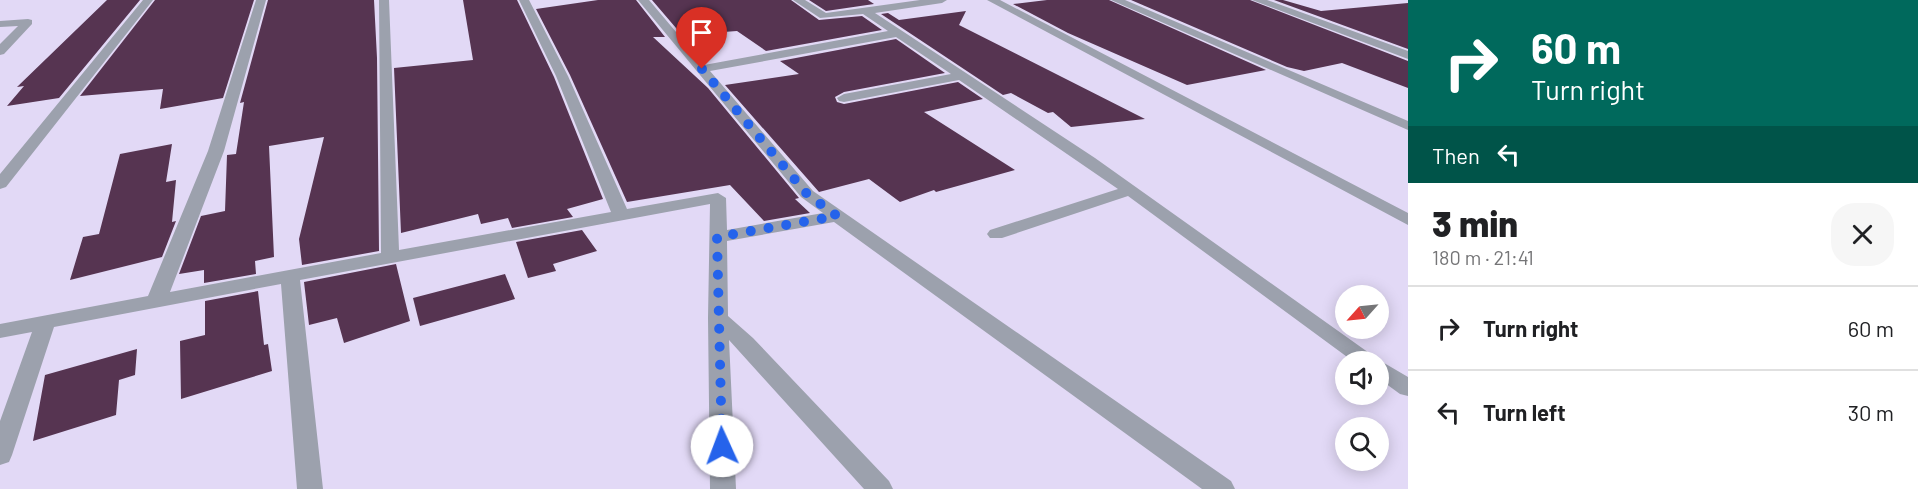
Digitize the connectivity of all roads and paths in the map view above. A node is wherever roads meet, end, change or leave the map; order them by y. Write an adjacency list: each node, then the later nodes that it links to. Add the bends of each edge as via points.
1 (148, 0): 20 (street)
2 (261, 0): 29 (street, via 216,151)
3 (384, 0): 27 (street)
4 (524, 0): 22 (street, via 562,76)
5 (643, 0): 16 (street)
6 (798, 0): 11 (street, via 824,16)
7 (935, 0): 11 (street)
8 (992, 0): 24 (street)
9 (1116, 0): 19 (street)
10 (1257, 0): 15 (street)
11 (865, 11): 13 (street)
12 (0, 24): 14 (street, via 28,22)
13 (898, 33): 16 (street); 17 (street)
14 (0, 51)
15 (1408, 55)
16 (702, 69): 23 (street, via 807,194)
17 (964, 75): 18 (street); 21 (street)
18 (844, 98)
19 (1408, 126)
20 (0, 184)
21 (1131, 190): 25 (street); 33 (street)
22 (621, 215): 26 (street, via 718,198); 27 (street)
23 (837, 216): 26 (street); 40 (street)
24 (1408, 220)
25 (996, 234)
26 (717, 237): 30 (street)
27 (390, 257): 28 (street)
28 (290, 277): 29 (street); 37 (street)
29 (156, 302): 31 (street)
30 (718, 318): 38 (street); 39 (street, via 746,343)
31 (46, 322): 32 (street); 36 (street)
32 (0, 331)
33 (1355, 351)
34 (1389, 375): 35 (street)
35 (1408, 388)
36 (0, 455)
37 (310, 489)
38 (723, 489)
39 (880, 489)
40 (1222, 489)

